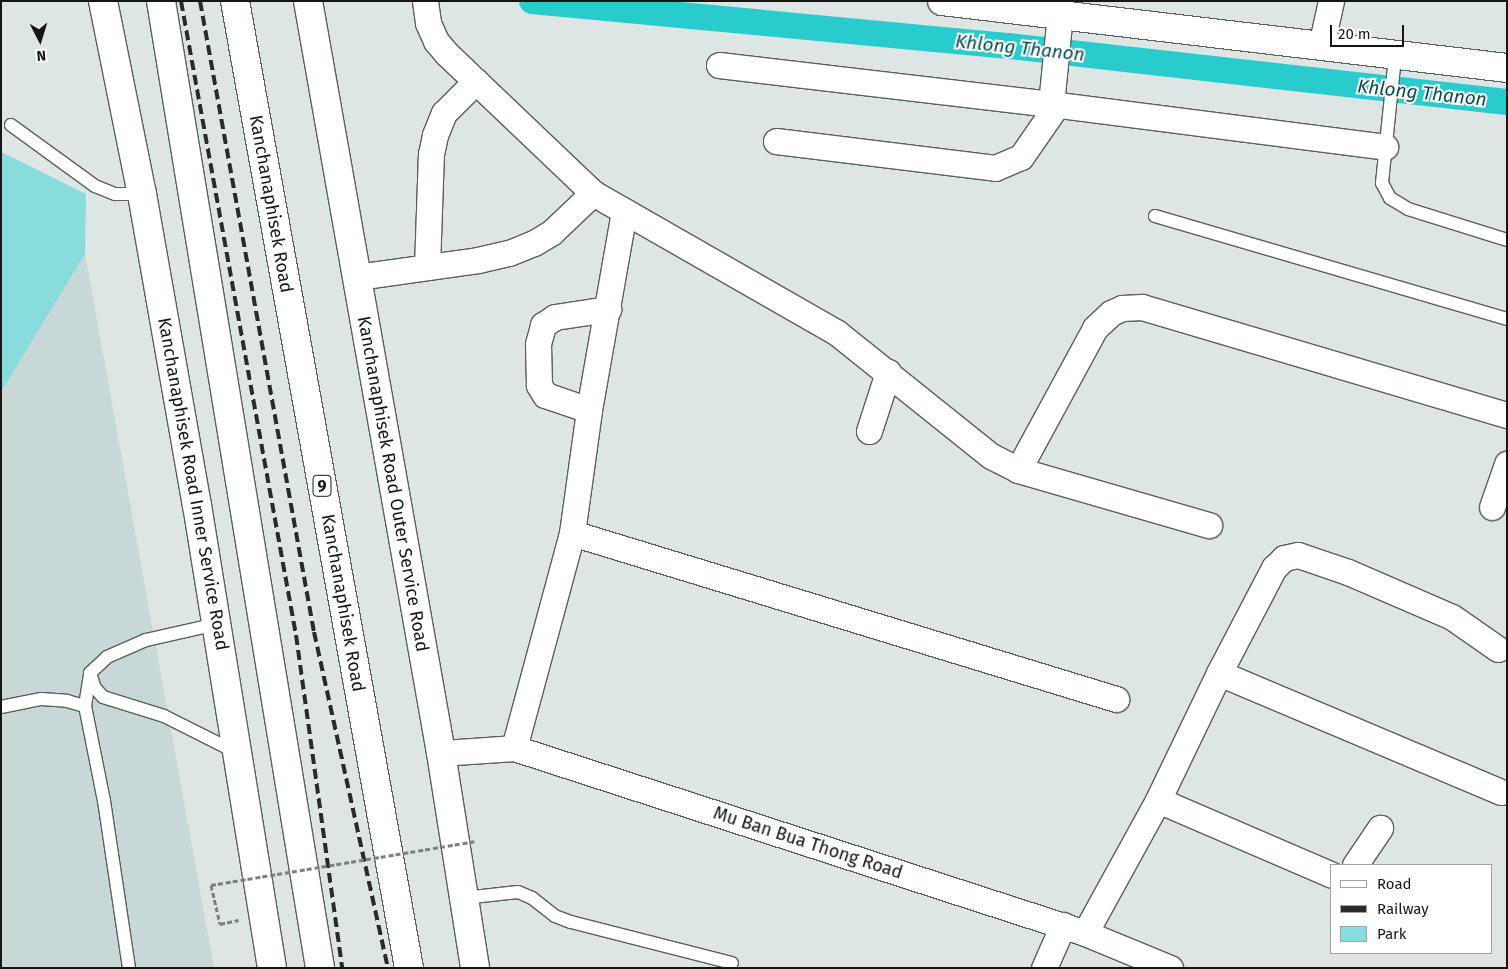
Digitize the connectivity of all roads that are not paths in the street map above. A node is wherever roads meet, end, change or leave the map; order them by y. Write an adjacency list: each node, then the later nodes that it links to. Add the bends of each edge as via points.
1 (103, 1): 20 (main road, Kanchanaphisek Road Inner Service Road)
2 (942, 1): 6 (main road)
3 (1330, 1): 10 (street)
4 (161, 3): 57 (main road)
5 (235, 3): 58 (main road, Kanchanaphisek Road / 9)
6 (1018, 6): 9 (main road)
7 (310, 12): 25 (main road, Kanchanaphisek Road Outer Service Road)
8 (426, 12): 14 (street, via 436,41)
9 (1060, 14): 10 (main road); 15 (street)
10 (1321, 46): 13 (main road)
11 (719, 65): 15 (street)
12 (1507, 68): 13 (main road)
13 (1394, 69): 18 (lane)
14 (476, 81): 19 (street); 24 (street, via 444,113 435,135 431,154)
15 (1053, 104): 17 (street, via 1021,157 996,168); 18 (street)
16 (11, 125): 20 (lane, via 95,186 115,194)
17 (776, 142)
18 (1385, 147): 23 (lane, via 1382,183 1390,198 1408,209)
19 (593, 193): 21 (street); 24 (street, via 552,232 534,243 478,260)
20 (142, 194): 37 (main road, Kanchanaphisek Road Inner Service Road)
21 (624, 211): 26 (street); 28 (street, via 836,332)
22 (1155, 216): 27 (lane)
23 (1507, 240)
24 (427, 267): 25 (street)
25 (357, 277): 45 (main road, Kanchanaphisek Road Outer Service Road)
26 (608, 309): 29 (street); 29 (street, via 556,317 543,325 538,344 539,385 545,395)
27 (1507, 319)
28 (888, 372): 31 (street); 33 (street, via 991,456)
29 (589, 410): 36 (street)
30 (1507, 415): 33 (street, via 1142,307 1122,308 1111,313 1095,328)
31 (869, 431)
32 (1507, 464): 34 (street)
33 (1018, 470): 35 (street)
34 (1492, 508)
35 (1209, 525)
36 (572, 533): 41 (street); 44 (street)
37 (217, 624): 39 (lane, via 139,643 107,657); 46 (main road, Kanchanaphisek Road Inner Service Road)
38 (1498, 649): 40 (street, via 1452,617 1348,572 1298,556 1284,558 1274,568)
39 (90, 673): 42 (lane); 46 (lane, via 95,688 103,697 164,716)
40 (1219, 673): 47 (street); 48 (street)
41 (1116, 699)
42 (85, 706): 43 (lane, via 41,699); 55 (lane, via 104,801)
43 (1, 707)
44 (514, 748): 45 (street, Mu Ban Bua Thong Road); 53 (street, Mu Ban Bua Thong Road)
45 (441, 752): 52 (main road, Kanchanaphisek Road Outer Service Road)
46 (239, 754): 56 (main road, Kanchanaphisek Road Inner Service Road)
47 (1502, 792)
48 (1158, 800): 51 (street); 53 (street)
49 (1380, 828): 50 (street)
50 (1356, 864)
51 (1330, 874)
52 (464, 898): 54 (lane, via 518,892 532,898 555,916 571,922); 59 (main road, Kanchanaphisek Road Outer Service Road)
53 (1074, 929): 60 (street); 61 (street, Mu Ban Bua Thong Road)
54 (732, 963)
55 (129, 968)
56 (272, 968)
57 (320, 968)
58 (410, 968)
59 (475, 968)
60 (1044, 968)
61 (1170, 968)

